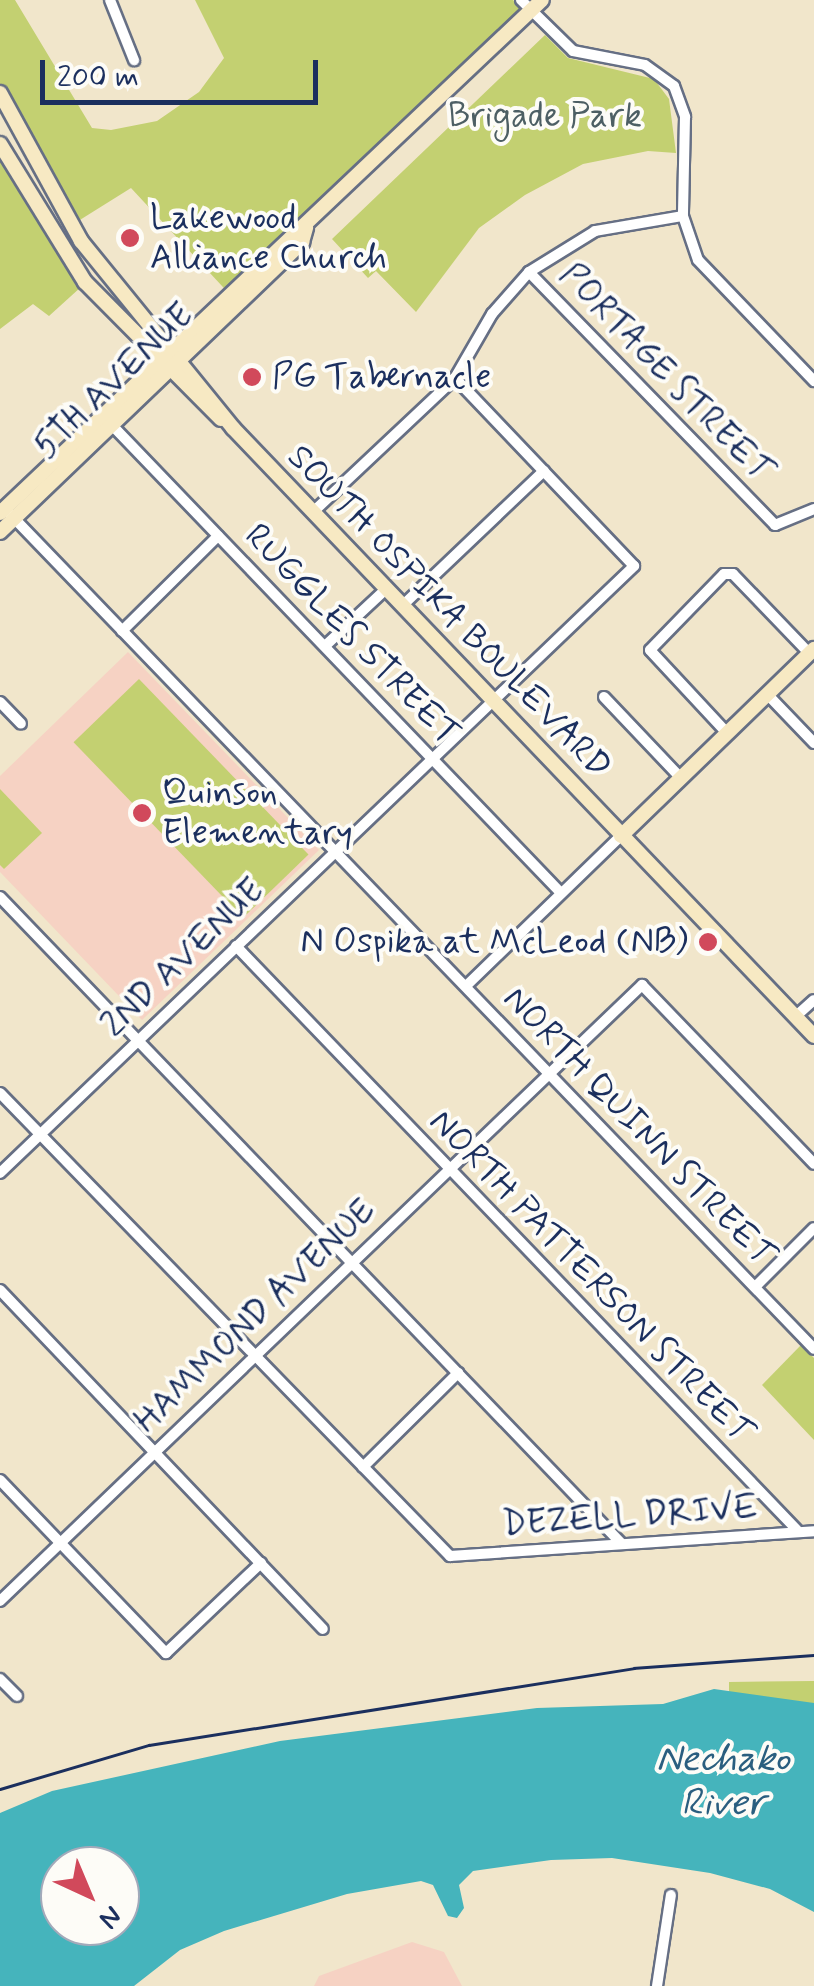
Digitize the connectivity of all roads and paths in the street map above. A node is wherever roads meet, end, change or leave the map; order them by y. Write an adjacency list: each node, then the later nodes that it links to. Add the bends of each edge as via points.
1 (110, 0): 3 (street)
2 (532, 4): 6 (street, via 573,51 645,65 674,86 685,117); 7 (main road, 5TH AVENUE)
3 (134, 60)
4 (0, 93): 10 (main road, SOUTH OSPIKA BOULEVARD, via 81,241)
5 (0, 144): 12 (main road, SOUTH OSPIKA BOULEVARD, via 71,264)
6 (682, 216): 8 (street, via 595,232); 15 (street, via 698,260)
7 (306, 228): 9 (main road, 5TH AVENUE, via 292,230); 11 (main road, 5TH AVENUE, via 302,242)
8 (529, 272): 14 (street, via 492,314); 20 (street, PORTAGE STREET, via 775,525)
9 (199, 320): 10 (main road, via 175,331); 13 (main road, 5TH AVENUE)
10 (148, 325): 13 (main road, SOUTH OSPIKA BOULEVARD)
11 (204, 336): 13 (main road, 5TH AVENUE); 16 (main road)
12 (136, 337): 13 (main road, SOUTH OSPIKA BOULEVARD); 17 (main road, via 141,362)
13 (169, 360): 16 (main road, SOUTH OSPIKA BOULEVARD); 17 (main road, 5TH AVENUE)
14 (456, 378): 19 (street); 21 (street)
15 (814, 382)
16 (195, 389): 17 (main road); 21 (main road, SOUTH OSPIKA BOULEVARD)
17 (134, 393): 18 (main road, 5TH AVENUE)
18 (107, 420): 22 (main road, 5TH AVENUE); 24 (street, RUGGLES STREET)
19 (544, 471): 26 (street); 32 (street, 2ND AVENUE, via 634,566)
20 (814, 509)
21 (312, 512): 25 (main road, SOUTH OSPIKA BOULEVARD)
22 (6, 513): 23 (main road, 5TH AVENUE); 27 (street, NORTH QUINN STREET)
23 (0, 532)
24 (218, 536): 27 (street); 28 (street, RUGGLES STREET)
25 (386, 589): 26 (main road, SOUTH OSPIKA BOULEVARD); 28 (street)
26 (402, 606): 32 (main road, SOUTH OSPIKA BOULEVARD)
27 (122, 630): 40 (street, NORTH QUINN STREET)
28 (325, 646): 37 (street, RUGGLES STREET)
29 (812, 652): 30 (main road); 35 (street, via 733,574 724,574 650,650)
30 (767, 694): 35 (main road); 36 (street)
31 (604, 697): 38 (street)
32 (492, 700): 37 (street, 2ND AVENUE); 39 (main road, SOUTH OSPIKA BOULEVARD)
33 (0, 702): 34 (street)
34 (21, 724)
35 (727, 733): 38 (main road)
36 (814, 743)
37 (432, 758): 40 (street, 2ND AVENUE); 41 (street, RUGGLES STREET)
38 (681, 778): 39 (main road)
39 (621, 836): 41 (street); 46 (main road, SOUTH OSPIKA BOULEVARD)
40 (333, 851): 43 (street, 2ND AVENUE); 44 (street, NORTH QUINN STREET)
41 (562, 893): 44 (street)
42 (0, 897): 48 (street)
43 (236, 946): 48 (street, 2ND AVENUE); 53 (street, NORTH PATTERSON STREET)
44 (466, 986): 49 (street, NORTH QUINN STREET)
45 (814, 1000): 46 (street)
46 (796, 1017): 47 (main road, SOUTH OSPIKA BOULEVARD)
47 (814, 1036)
48 (138, 1040): 51 (street, 2ND AVENUE); 56 (street)
49 (548, 1073): 52 (street, HAMMOND AVENUE, via 642,986); 53 (street, HAMMOND AVENUE); 57 (street, NORTH QUINN STREET)
50 (0, 1093): 51 (street)
51 (40, 1136): 54 (street, 2ND AVENUE); 60 (street)
52 (814, 1164)
53 (449, 1168): 56 (street, HAMMOND AVENUE); 65 (street, NORTH PATTERSON STREET)
54 (0, 1173)
55 (814, 1228): 57 (street)
56 (351, 1262): 60 (street, HAMMOND AVENUE); 61 (street)
57 (754, 1287): 59 (street, NORTH QUINN STREET)
58 (0, 1290): 62 (street)
59 (814, 1348)
60 (256, 1354): 62 (street, HAMMOND AVENUE); 63 (street)
61 (458, 1373): 63 (street); 68 (street)
62 (154, 1451): 67 (street, HAMMOND AVENUE); 69 (street)
63 (363, 1467): 68 (street, DEZELL DRIVE, via 450,1556)
64 (0, 1480): 67 (street)
65 (798, 1531): 66 (street, DEZELL DRIVE); 68 (street, DEZELL DRIVE)
66 (814, 1531)
67 (60, 1543): 69 (street, via 166,1652); 70 (street, HAMMOND AVENUE)
68 (621, 1543)
69 (260, 1563): 71 (street)
70 (0, 1601)
71 (323, 1628)
72 (0, 1678): 73 (street)
73 (17, 1696)
74 (671, 1895): 75 (street)
75 (657, 1986)

